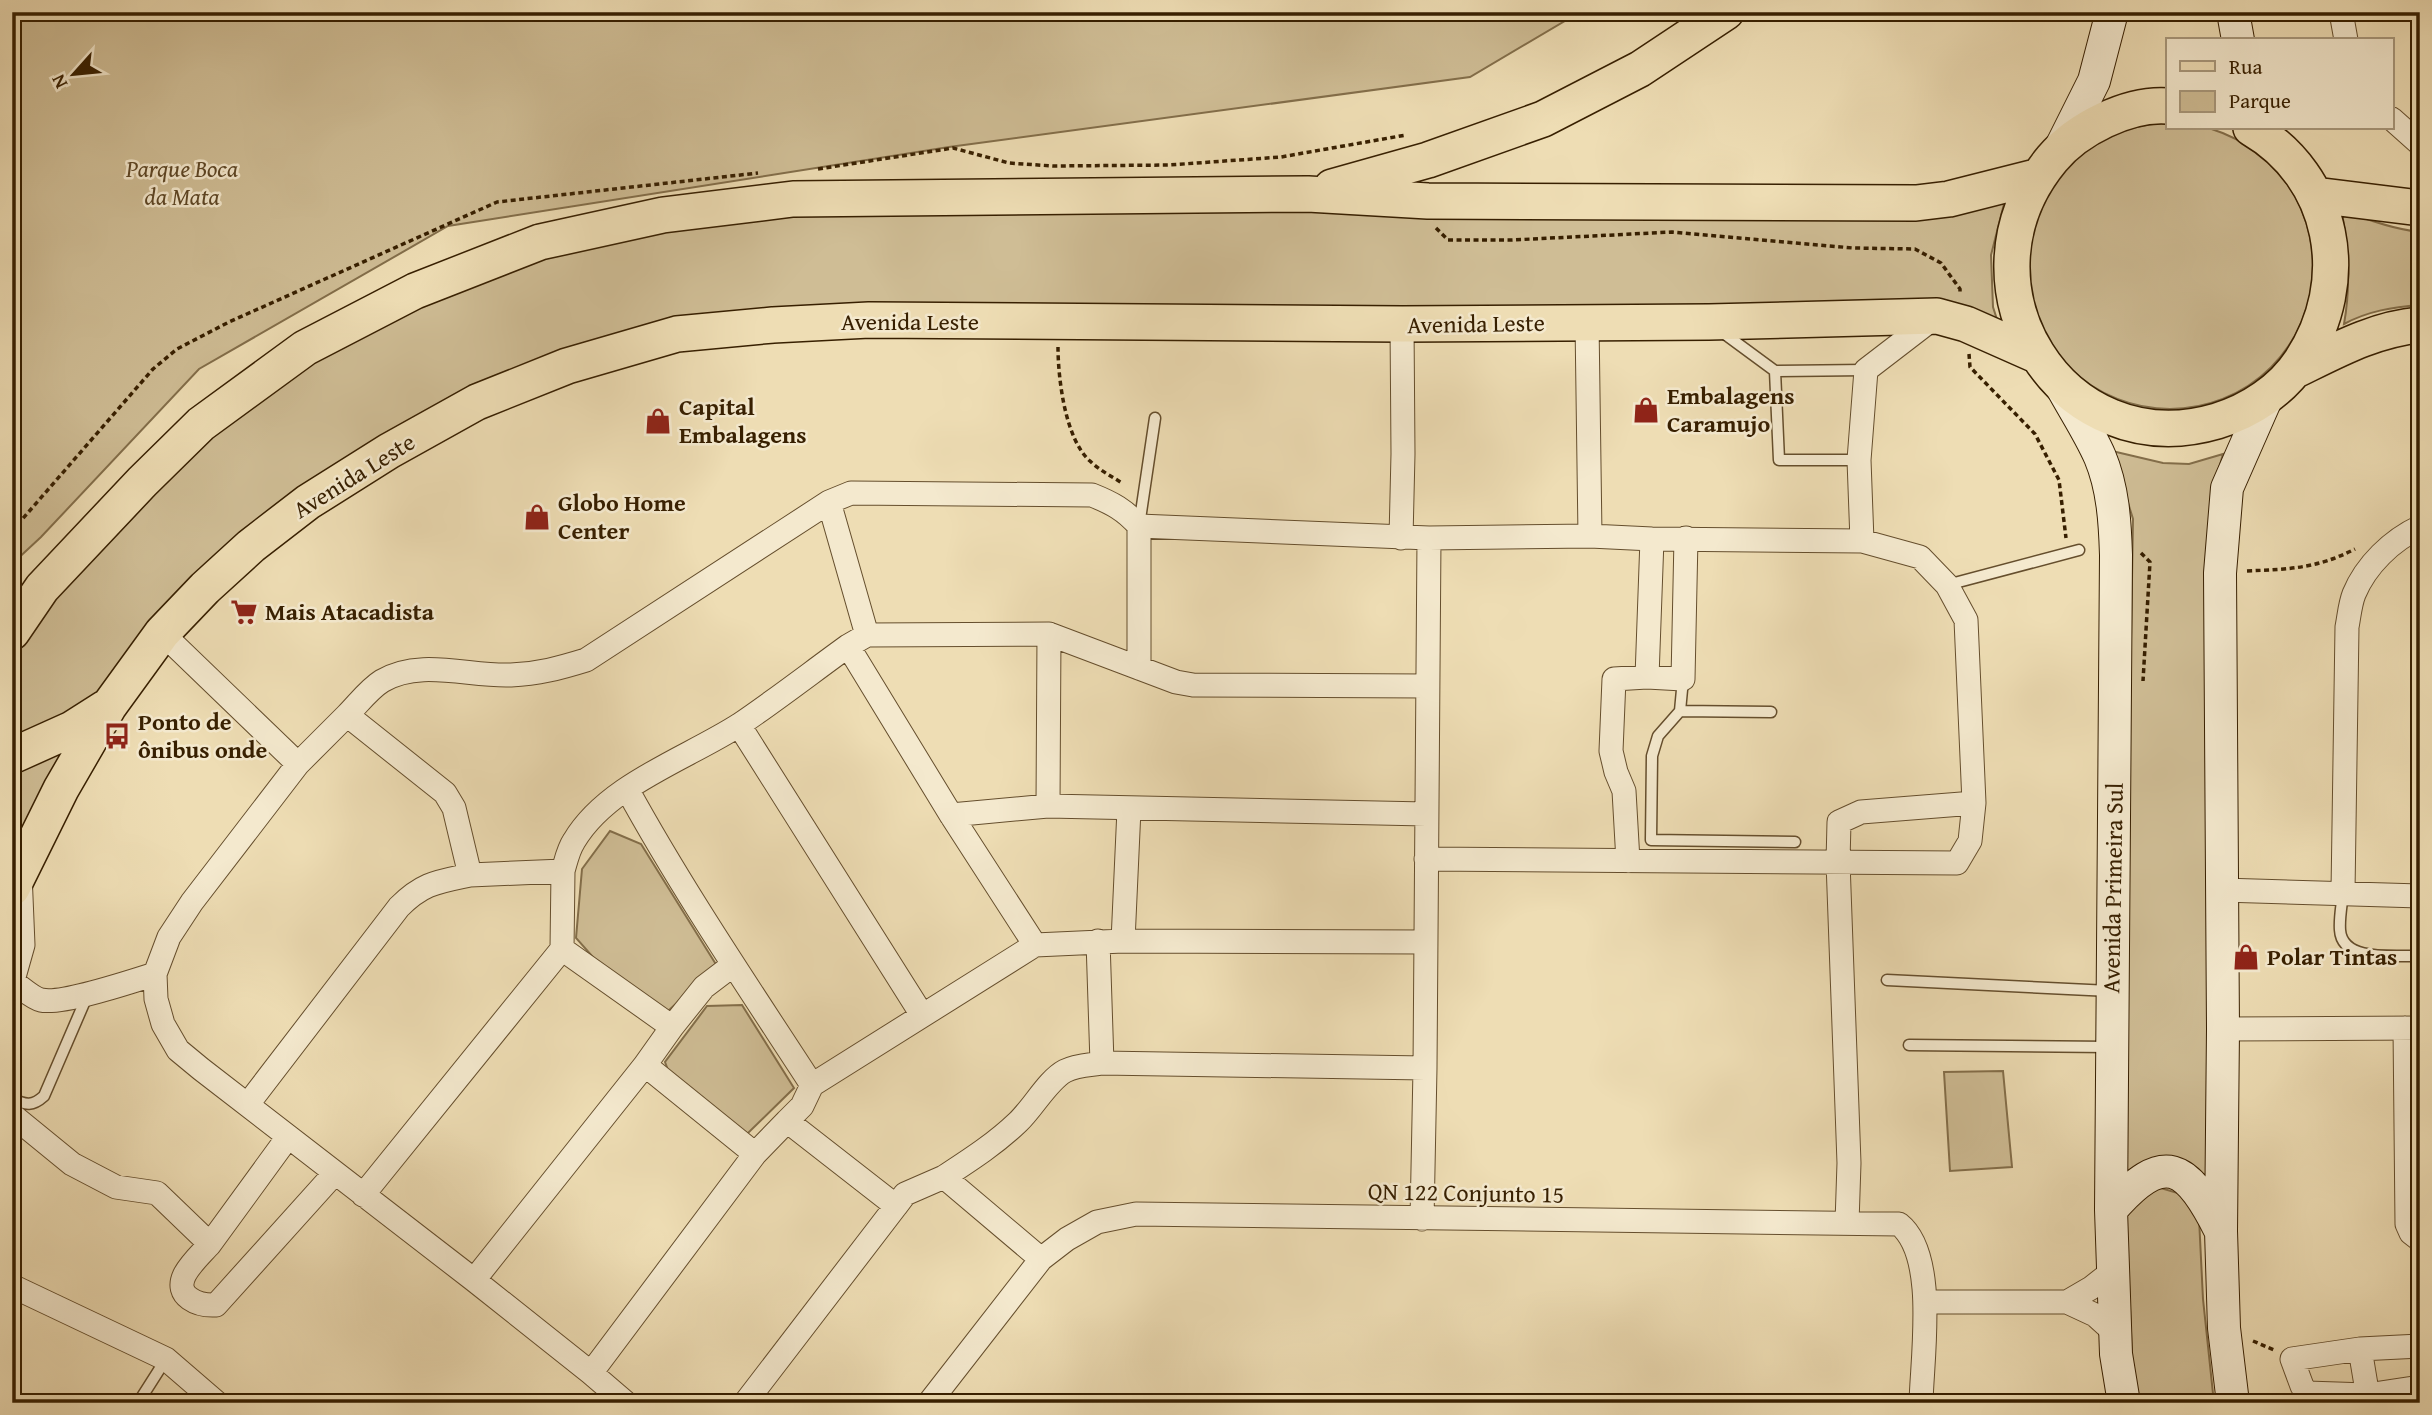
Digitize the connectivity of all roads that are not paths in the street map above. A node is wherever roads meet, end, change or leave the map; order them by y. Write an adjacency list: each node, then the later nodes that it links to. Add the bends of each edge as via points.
1 (1726, 12): 15 (main road, via 1640,69 1544,119 1428,160)
2 (2112, 12): 12 (main road, via 2094,81)
3 (2233, 12): 5 (main road)
4 (2341, 12): 6 (street)
5 (2238, 38)
6 (2346, 38)
7 (2166, 106): 12 (main road, via 2125,112 2091,126)
8 (2394, 121): 11 (street)
9 (2253, 130): 13 (main road)
10 (2273, 130): 13 (main road)
11 (2420, 144)
12 (2060, 149): 14 (main road)
13 (2294, 163): 16 (main road)
14 (2036, 177): 15 (main road, via 1916,203 1428,201); 23 (main road, via 2020,211 2011,247 2011,285 2020,321)
15 (1308, 194): 42 (main road, via 793,199 663,215 540,242 415,291 305,348 201,424 42,588)
16 (2315, 195): 17 (main road); 26 (main road, via 2328,230 2332,267 2328,304 2315,340)
17 (2420, 208)
18 (1937, 316): 19 (main road, Avenida Leste); 23 (main road, Avenida Leste); 24 (street)
19 (1709, 322): 20 (main road, Avenida Leste); 25 (lane)
20 (1587, 323): 21 (main road, Avenida Leste); 34 (street)
21 (1402, 324): 35 (street); 43 (main road, Avenida Leste, via 869,320 677,334 567,366 477,402 389,451 308,502 251,546)
22 (2420, 325): 26 (main road, via 2394,327)
23 (2036, 355): 27 (main road)
24 (1866, 370): 25 (lane); 30 (street)
25 (1775, 371): 30 (lane, via 1779,460)
26 (2294, 371): 28 (main road)
27 (2060, 384): 28 (main road, via 2091,406 2125,421 2162,428 2199,426 2235,415); 83 (main road, Avenida Primeira Sul, via 2100,458 2114,518)
28 (2267, 397): 70 (main road, via 2227,488 2220,573)
29 (1155, 418): 32 (lane)
30 (1859, 460): 39 (street)
31 (830, 502): 32 (street, via 851,493 1092,495 1116,505); 45 (street); 53 (street, via 586,660 544,673 508,676 407,672 382,681)
32 (1139, 526): 35 (street); 46 (street)
33 (2420, 527): 71 (street, via 2390,545 2372,564 2354,594 2347,627)
34 (1590, 536): 36 (street); 38 (street)
35 (1401, 538): 36 (street)
36 (1429, 538): 49 (street)
37 (1686, 538): 38 (street); 39 (street); 48 (street)
38 (1652, 539): 47 (street)
39 (1862, 541): 41 (street, via 1920,557)
40 (2079, 550): 41 (lane)
41 (1947, 585): 58 (street, via 1966,620)
42 (12, 632)
43 (162, 634): 50 (main road, Avenida Leste); 56 (street)
44 (1049, 634): 45 (street); 46 (street); 59 (street)
45 (857, 640): 54 (street); 62 (street)
46 (1139, 668): 49 (street, via 1193,685)
47 (1647, 677): 48 (street); 65 (street, via 1614,679 1611,751 1624,791)
48 (1683, 679): 51 (lane)
49 (1427, 686): 61 (street)
50 (109, 706): 55 (main road); 69 (main road, Avenida Leste)
51 (1680, 711): 52 (lane); 63 (lane, via 1658,736 1652,756 1651,841)
52 (1771, 712)
53 (347, 715): 56 (street); 68 (street, via 445,793 454,808)
54 (738, 725): 57 (street); 85 (street)
55 (12, 756)
56 (298, 764): 80 (street, via 192,902 169,937)
57 (627, 789): 67 (street, via 584,824); 79 (street)
58 (1974, 803): 66 (street, via 1846,817 1837,832); 66 (street, via 1970,841 1957,863)
59 (1048, 806): 60 (street); 62 (street)
60 (1129, 809): 61 (street); 74 (street)
61 (1426, 814): 64 (street)
62 (951, 815): 76 (street)
63 (1795, 842)
64 (1426, 859): 65 (street); 75 (street)
65 (1628, 860): 66 (street)
66 (1838, 862): 107 (street)
67 (563, 871): 68 (street); 77 (street)
68 (470, 875): 96 (street, via 433,883 406,900)
69 (16, 880): 82 (street, via 23,945)
70 (2222, 890): 71 (street); 88 (main road)
71 (2343, 892): 72 (street); 78 (lane, via 2340,932 2345,946 2357,954)
72 (2420, 896)
73 (1098, 941): 74 (street); 76 (street); 91 (street)
74 (1123, 941): 75 (street)
75 (1426, 942): 93 (street)
76 (1035, 945): 85 (street)
77 (562, 949): 86 (street); 103 (street)
78 (2420, 956)
79 (733, 965): 86 (street, via 704,988); 94 (street)
80 (155, 974): 84 (street); 96 (street, via 163,1024 178,1050)
81 (1887, 980): 83 (lane)
82 (13, 983): 84 (street, via 41,1000)
83 (2112, 991): 90 (main road, Avenida Primeira Sul)
84 (88, 993): 95 (lane, via 44,1096 35,1104)
85 (922, 1015): 94 (street)
86 (672, 1027): 92 (street)
87 (2412, 1028): 88 (street); 109 (street, via 2407,1224)
88 (2223, 1029): 108 (main road)
89 (1909, 1045): 90 (lane)
90 (2112, 1047): 105 (main road, Avenida Primeira Sul)
91 (1102, 1063): 93 (street); 102 (street, via 1066,1070 1056,1077 997,1141)
92 (645, 1065): 100 (street); 113 (street)
93 (1425, 1068): 106 (street)
94 (812, 1085): 98 (street, via 802,1106)
95 (12, 1098)
96 (248, 1104): 99 (street)
97 (12, 1115): 110 (street, via 72,1164 116,1187 157,1193)
98 (787, 1121): 100 (street); 104 (street)
99 (288, 1137): 101 (street); 110 (street)
100 (755, 1154): 121 (street)
101 (334, 1174): 103 (street); 110 (street, via 216,1306 203,1306 186,1295 184,1276)
102 (944, 1177): 104 (street, via 905,1194); 111 (street)
103 (363, 1195): 113 (street)
104 (896, 1206): 127 (street)
105 (2111, 1210): 108 (main road, via 2148,1175 2171,1171 2191,1181); 112 (main road, Avenida Primeira Sul)
106 (1422, 1219): 107 (street, QN 122 Conjunto 15); 111 (street, QN 122 Conjunto 15, via 1136,1214 1097,1222)
107 (1847, 1223): 115 (street, QN 122 Conjunto 15, via 1899,1224 1909,1232 1920,1253)
108 (2221, 1231): 131 (main road, via 2224,1328)
109 (2420, 1240)
110 (210, 1244)
111 (1041, 1259): 128 (street, QN 122 Conjunto 15)
112 (2114, 1270): 116 (street); 117 (main road, Avenida Primeira Sul)
113 (474, 1280): 121 (street)
114 (12, 1286): 120 (street)
115 (1925, 1302): 116 (street); 129 (street, QN 122 Conjunto 15)
116 (2067, 1302): 117 (street, via 2095,1315)
117 (2116, 1334): 130 (main road, Avenida Primeira Sul)
118 (2420, 1346): 119 (street)
119 (2360, 1349): 123 (street); 123 (street, via 2292,1359 2307,1393)
120 (166, 1359): 124 (lane); 125 (street)
121 (592, 1373): 126 (street)
122 (2420, 1387): 123 (street)
123 (2368, 1399)
124 (138, 1403)
125 (217, 1403)
126 (626, 1403)
127 (745, 1403)
128 (929, 1403)
129 (1921, 1403)
130 (2124, 1403)
131 (2233, 1403)

